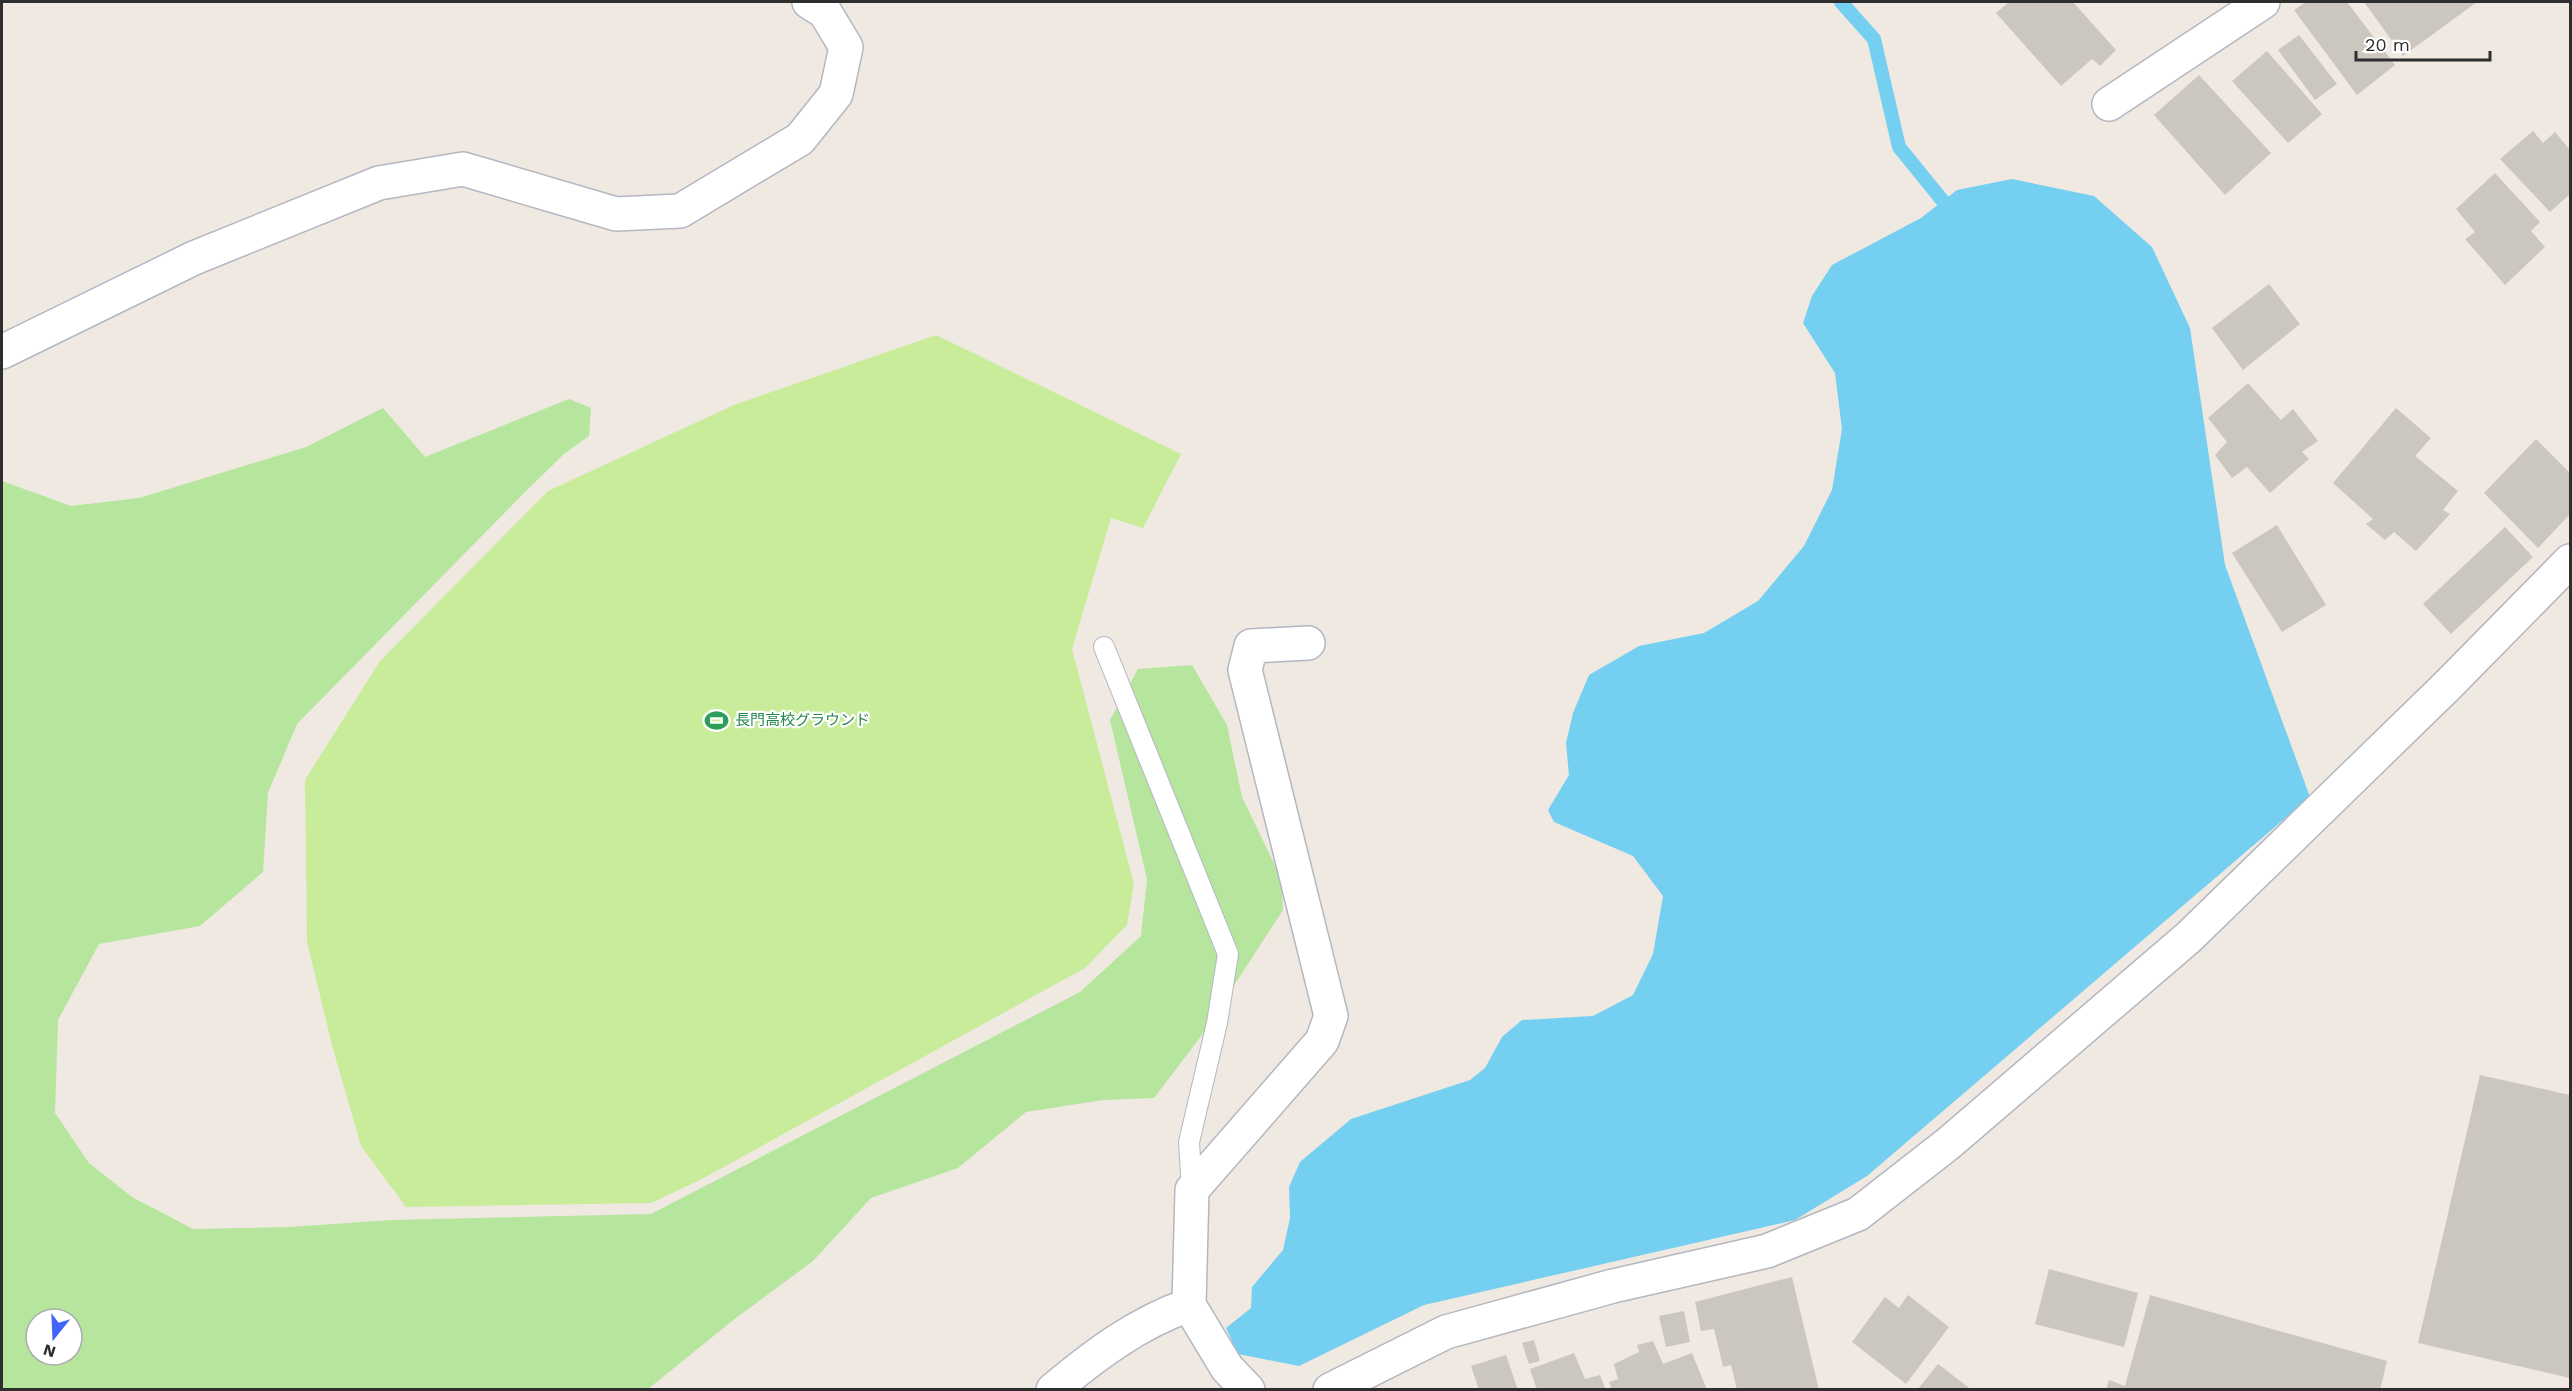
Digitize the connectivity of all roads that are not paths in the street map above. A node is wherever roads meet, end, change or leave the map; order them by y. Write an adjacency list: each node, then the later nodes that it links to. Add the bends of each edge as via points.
1 (809, 2): 4 (street, via 825,12 846,47 836,94 800,139 680,211 616,214 463,169 379,183 194,258)
2 (2263, 2): 3 (street)
3 (2109, 104)
4 (2, 352)
5 (2571, 561): 12 (street, via 2189,937 1949,1143 1858,1214 1767,1251 1613,1286 1446,1332)
6 (1308, 643): 8 (street, via 1251,646 1245,670 1331,1016 1322,1041)
7 (1104, 647): 8 (lane, via 1228,954 1217,1023 1189,1142)
8 (1192, 1190): 9 (street)
9 (1189, 1305): 10 (street, via 1160,1315 1122,1337); 11 (street, via 1227,1368)
10 (1053, 1389)
11 (1248, 1389)
12 (1330, 1389)

